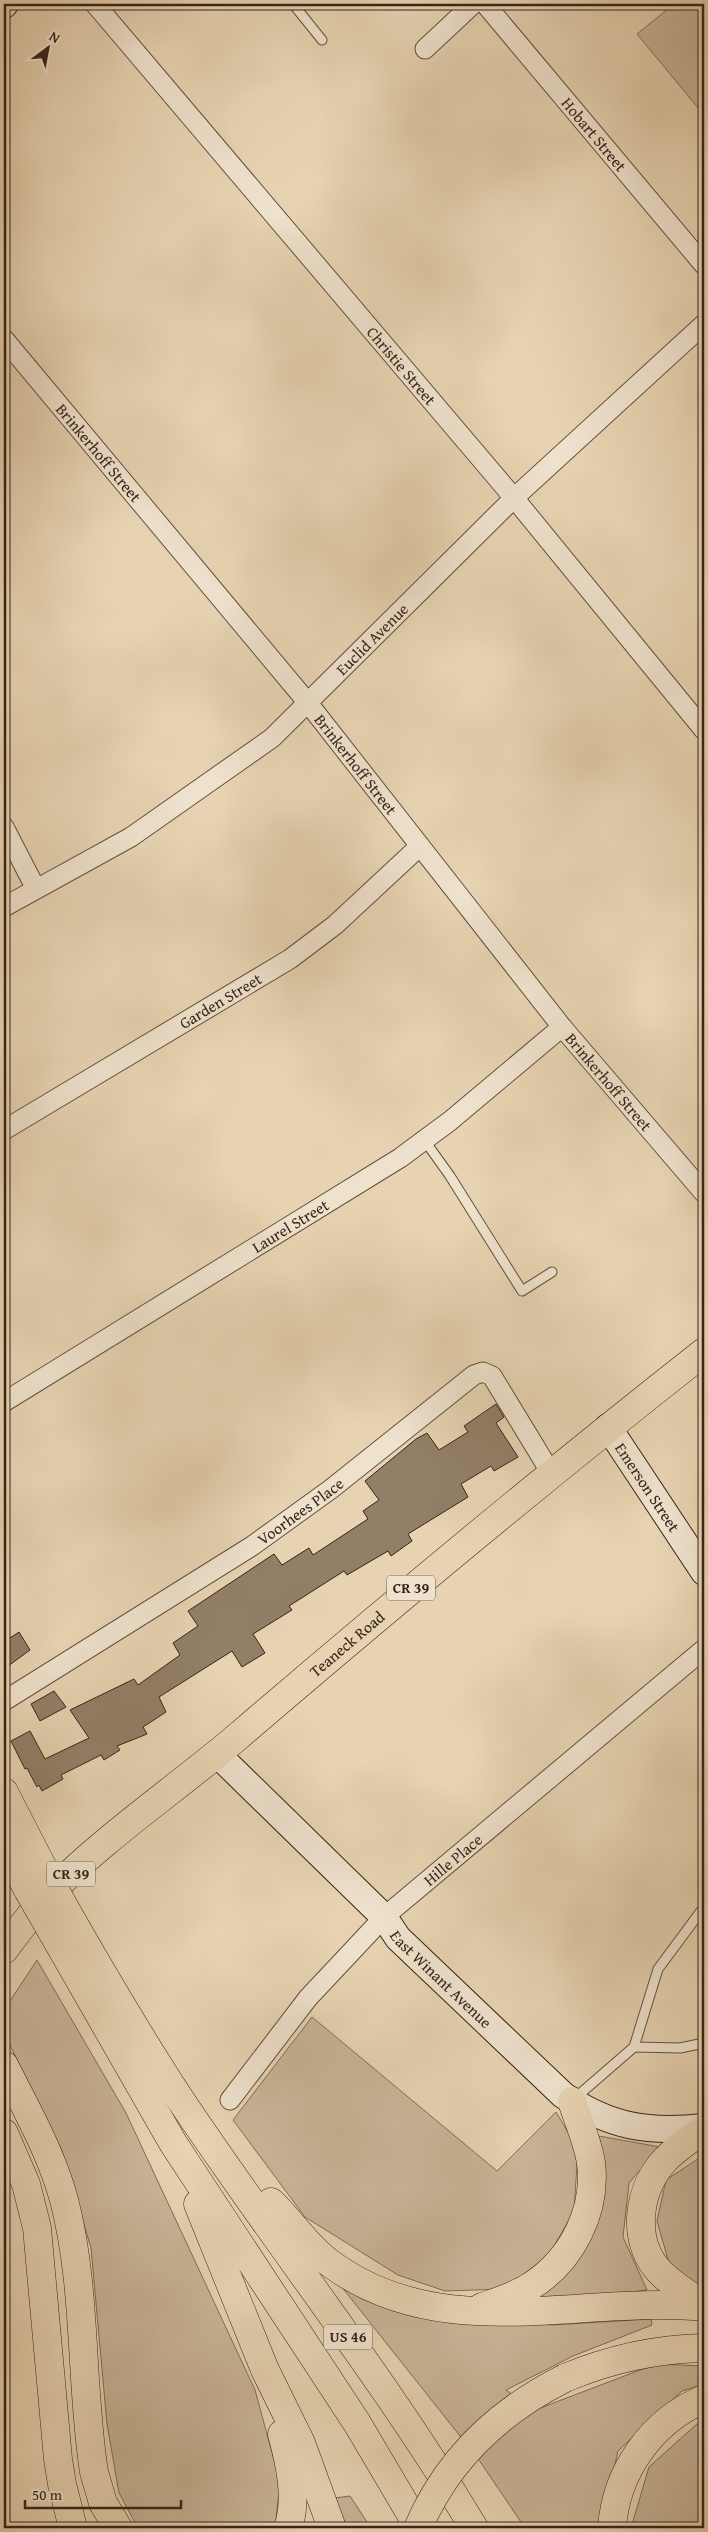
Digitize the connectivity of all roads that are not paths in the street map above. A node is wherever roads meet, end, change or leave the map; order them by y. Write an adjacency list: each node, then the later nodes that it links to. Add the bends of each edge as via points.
1 (94, 4): 10 (street, Christie Street)
2 (293, 4): 5 (lane)
3 (473, 4): 6 (street)
4 (485, 4): 7 (street, Hobart Street)
5 (322, 40)
6 (425, 49)
7 (704, 265)
8 (704, 324): 10 (street, Euclid Avenue)
9 (4, 339): 11 (street, Brinkerhoff Street)
10 (514, 498): 11 (street, Euclid Avenue); 12 (street, Christie Street)
11 (308, 703): 14 (street, Brinkerhoff Street); 15 (street, Euclid Avenue, via 272,738 131,837)
12 (704, 730)
13 (4, 827): 15 (street)
14 (420, 846): 17 (street, Brinkerhoff Street); 18 (street, Garden Street, via 336,925 290,959)
15 (36, 889): 16 (street, Euclid Avenue)
16 (4, 907)
17 (562, 1028): 19 (street, Laurel Street); 20 (street, Brinkerhoff Street)
18 (4, 1130)
19 (424, 1141): 21 (lane, via 450,1176 522,1291); 23 (street, Laurel Street, via 363,1182)
20 (704, 1193)
21 (552, 1272)
22 (704, 1352): 24 (main road, Teaneck Road / CR 39)
23 (4, 1402)
24 (608, 1427): 25 (main road, Teaneck Road / CR 39); 26 (main road, Emerson Street)
25 (551, 1473): 28 (street, Voorhees Place, via 492,1376 483,1372 474,1375 338,1484 252,1546); 29 (main road, Teaneck Road / CR 39)
26 (704, 1572)
27 (704, 1650): 34 (street, Hille Place)
28 (4, 1701)
29 (217, 1754): 34 (main road, East Winant Avenue); 36 (main road, Teaneck Road / CR 39, via 62,1883)
30 (4, 1792): 32 (main road, US 46)
31 (4, 1845): 32 (main road, US 46)
32 (37, 1881): 35 (main road, US 46, bridge)
33 (704, 1907): 38 (lane, via 658,1969)
34 (384, 1917): 40 (street, Hille Place, via 308,1998); 41 (main road, East Winant Avenue, via 398,1938)
35 (59, 1921): 44 (main road, US 46); 45 (main road, US 46, via 119,2002)
36 (4, 1950)
37 (704, 2043): 38 (lane, via 680,2048)
38 (634, 2047): 41 (lane)
39 (4, 2065): 52 (main road, via 48,2154 64,2199 76,2269 94,2472 104,2503)
40 (230, 2100)
41 (572, 2101): 42 (main road, East Winant Avenue, via 606,2119 635,2128); 47 (main road, via 591,2163 590,2196 582,2227 566,2255 542,2278 520,2292)
42 (704, 2128): 46 (main road, via 659,2167 648,2187 641,2213 641,2230 650,2258 658,2269)
43 (4, 2133): 51 (main road, via 26,2184 37,2228 58,2459)
44 (173, 2143): 49 (main road); 55 (main road, US 46, via 357,2423)
45 (215, 2150): 47 (main road, via 276,2207 319,2255 340,2270 395,2296 432,2307); 56 (main road, US 46, via 406,2422)
46 (704, 2306): 47 (main road)
47 (469, 2312)
48 (704, 2348): 55 (main road, bridge, via 662,2350 621,2358 565,2378 513,2410 476,2441 441,2483)
49 (265, 2370): 53 (main road, via 290,2466 292,2498); 54 (main road, via 300,2443)
50 (704, 2399): 57 (main road, via 671,2418 648,2439 618,2494)
51 (73, 2528)
52 (118, 2528)
53 (288, 2528)
54 (332, 2528)
55 (419, 2528)
56 (474, 2528)
57 (612, 2528)

